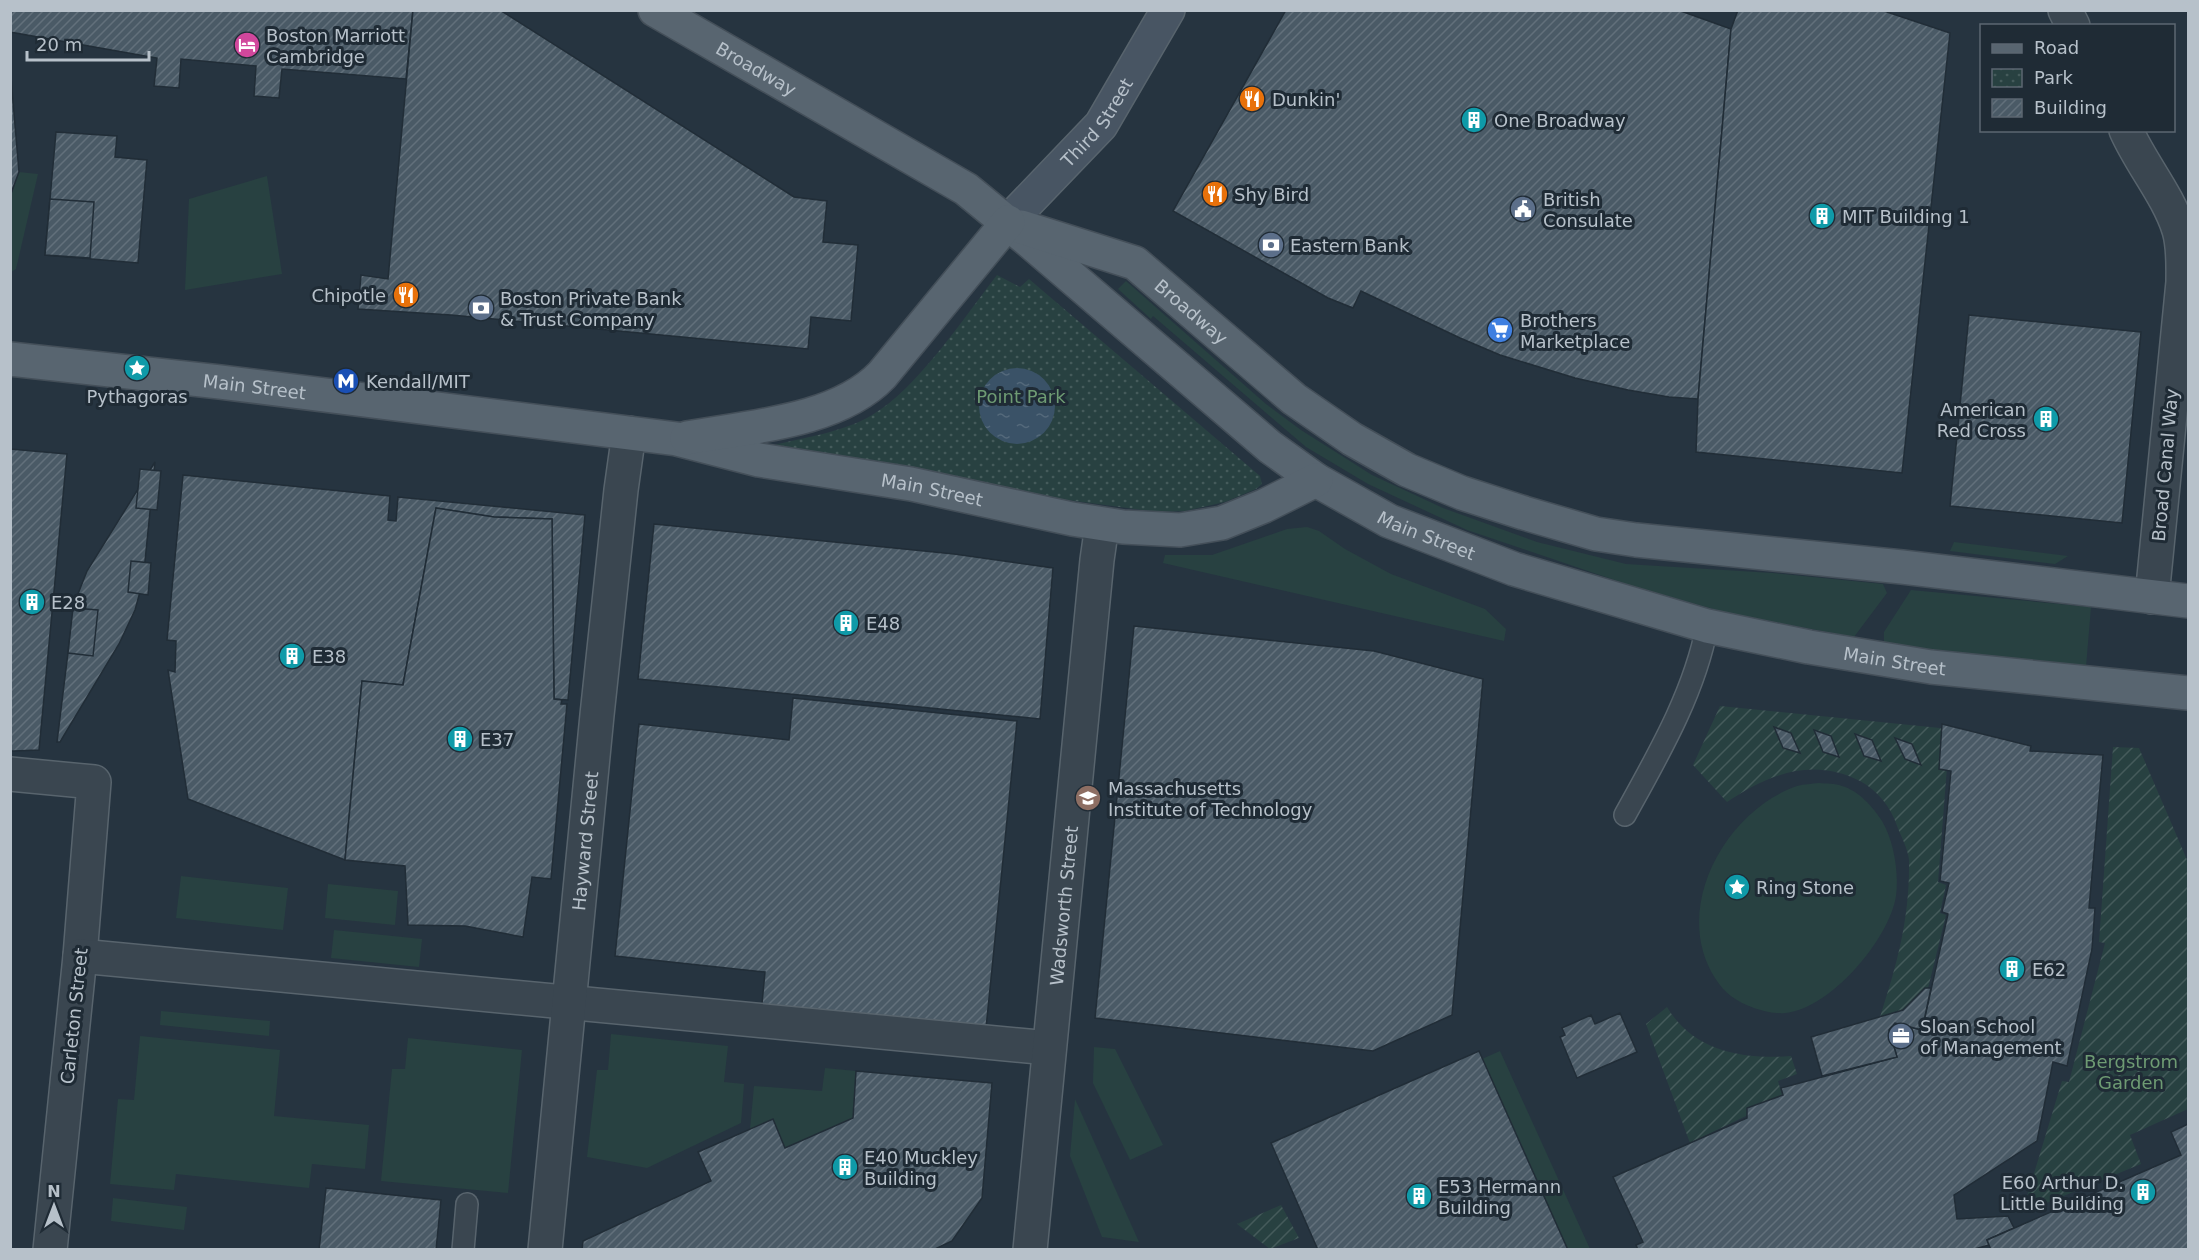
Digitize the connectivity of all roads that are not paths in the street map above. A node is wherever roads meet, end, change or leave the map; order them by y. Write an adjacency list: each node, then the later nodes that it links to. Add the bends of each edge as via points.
1 (655, 10): 6 (main road, Broadway, via 955,182)
2 (1168, 10): 6 (main road, Third Street, via 1101,125)
3 (2065, 10): 4 (street)
4 (2072, 24)
5 (2127, 132): 7 (street, Broad Canal Way, via 2173,214)
6 (1008, 222): 10 (main road, Main Street, via 882,375 866,389 798,417); 11 (main road, Broadway, via 1250,430); 13 (main road, Broadway, via 1135,263 1274,384 1352,439 1407,470 1462,493 1596,534)
7 (2186, 269): 13 (street, Broad Canal Way)
8 (10, 359): 9 (main road, Main Street)
9 (629, 433): 10 (main road, Main Street); 20 (street, Hayward Street)
10 (677, 439): 12 (main road, Main Street, via 759,460 921,486)
11 (1316, 480): 12 (main road, Main Street, via 1251,513 1198,528 1164,530); 15 (main road, Main Street, via 1389,521 1444,543 1514,569)
12 (1102, 525): 21 (street, Wadsworth Street)
13 (2152, 597): 14 (main road)
14 (2188, 601)
15 (1707, 626): 16 (main road, Main Street, via 1931,667); 18 (lane, via 1702,650 1667,738)
16 (2188, 693)
17 (10, 774): 19 (street, Carleton Street, via 94,782)
18 (1625, 816)
19 (80, 956): 20 (street); 23 (street, Carleton Street)
20 (569, 1003): 21 (street); 25 (street, Hayward Street)
21 (1048, 1048): 26 (street, Wadsworth Street)
22 (468, 1204): 24 (lane)
23 (50, 1250)
24 (463, 1250)
25 (545, 1250)
26 (1030, 1250)

